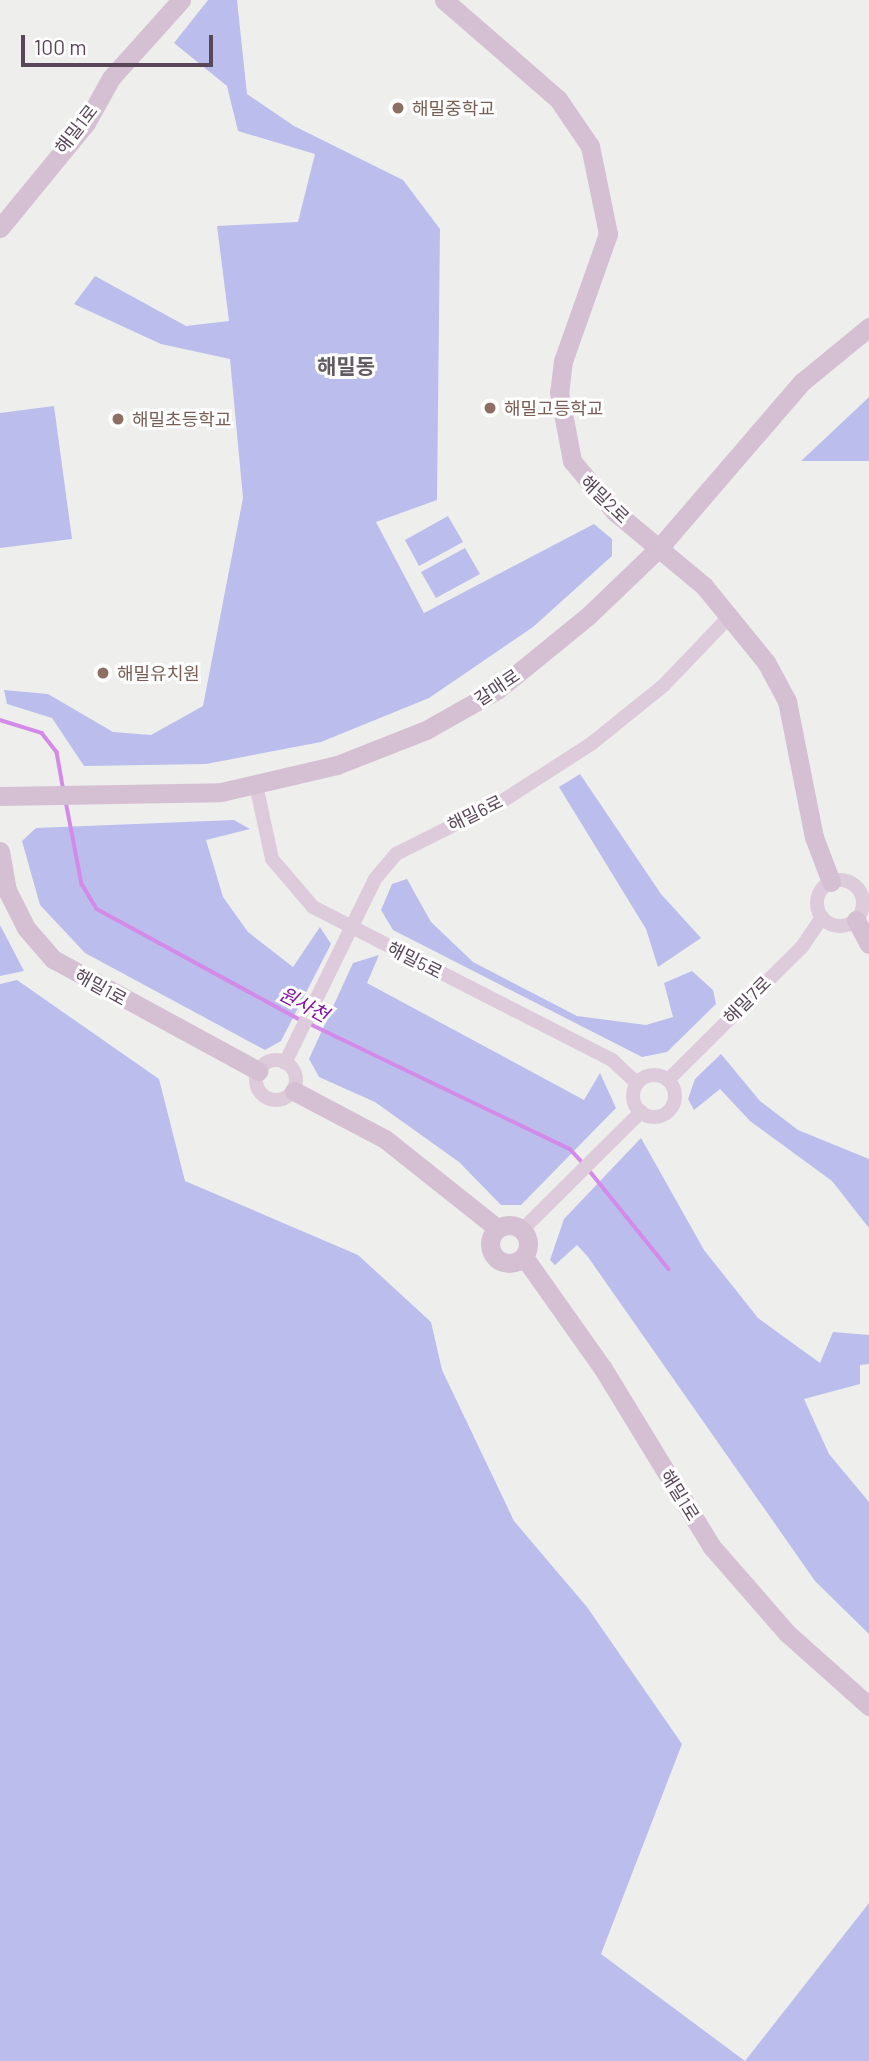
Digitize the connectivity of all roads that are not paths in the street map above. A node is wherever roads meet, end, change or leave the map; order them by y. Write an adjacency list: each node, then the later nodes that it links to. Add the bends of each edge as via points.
1 (181, 0): 3 (street, 해밀1로, via 111,78 86,123)
2 (444, 0): 5 (street, 해밀2로, via 558,99 590,146 608,234 563,361 562,421 576,471)
3 (0, 228)
4 (869, 327): 5 (street, 갈매로, via 802,382)
5 (659, 548): 6 (street, 해밀2로); 7 (street, 갈매로, via 498,690 389,748)
6 (731, 615): 10 (street, 해밀2로, via 787,701 814,837); 13 (street, 해밀6로, via 664,685 591,744 504,800 396,854 375,879)
7 (256, 785): 8 (street, 갈매로, via 220,792); 13 (street, 해밀5로, via 264,835 281,875 313,907)
8 (0, 796)
9 (0, 851): 16 (street, 해밀1로, via 7,890 26,928 53,958)
10 (831, 882): 11 (street, via 818,897); 12 (street, via 857,887 863,900)
11 (822, 917): 12 (street, via 835,925); 17 (street, 해밀7로, via 802,947)
12 (856, 919): 14 (street)
13 (352, 928): 15 (street, 해밀6로); 18 (street, 해밀5로, via 612,1060)
14 (869, 944)
15 (285, 1063): 16 (street, via 272,1060); 19 (street, via 296,1073)
16 (258, 1071): 19 (street, via 264,1096 281,1100)
17 (668, 1080): 18 (street, via 649,1076); 20 (street, via 672,1107 654,1116)
18 (637, 1083): 20 (street, via 634,1101)
19 (294, 1091): 21 (street, via 427,1168)
20 (641, 1112): 22 (street)
21 (498, 1229): 22 (street); 23 (street, via 490,1244 494,1255 508,1263)
22 (522, 1230): 23 (street, via 528,1240)
23 (524, 1257): 24 (street, 해밀1로, via 594,1356 712,1547 787,1633)
24 (869, 1706)

